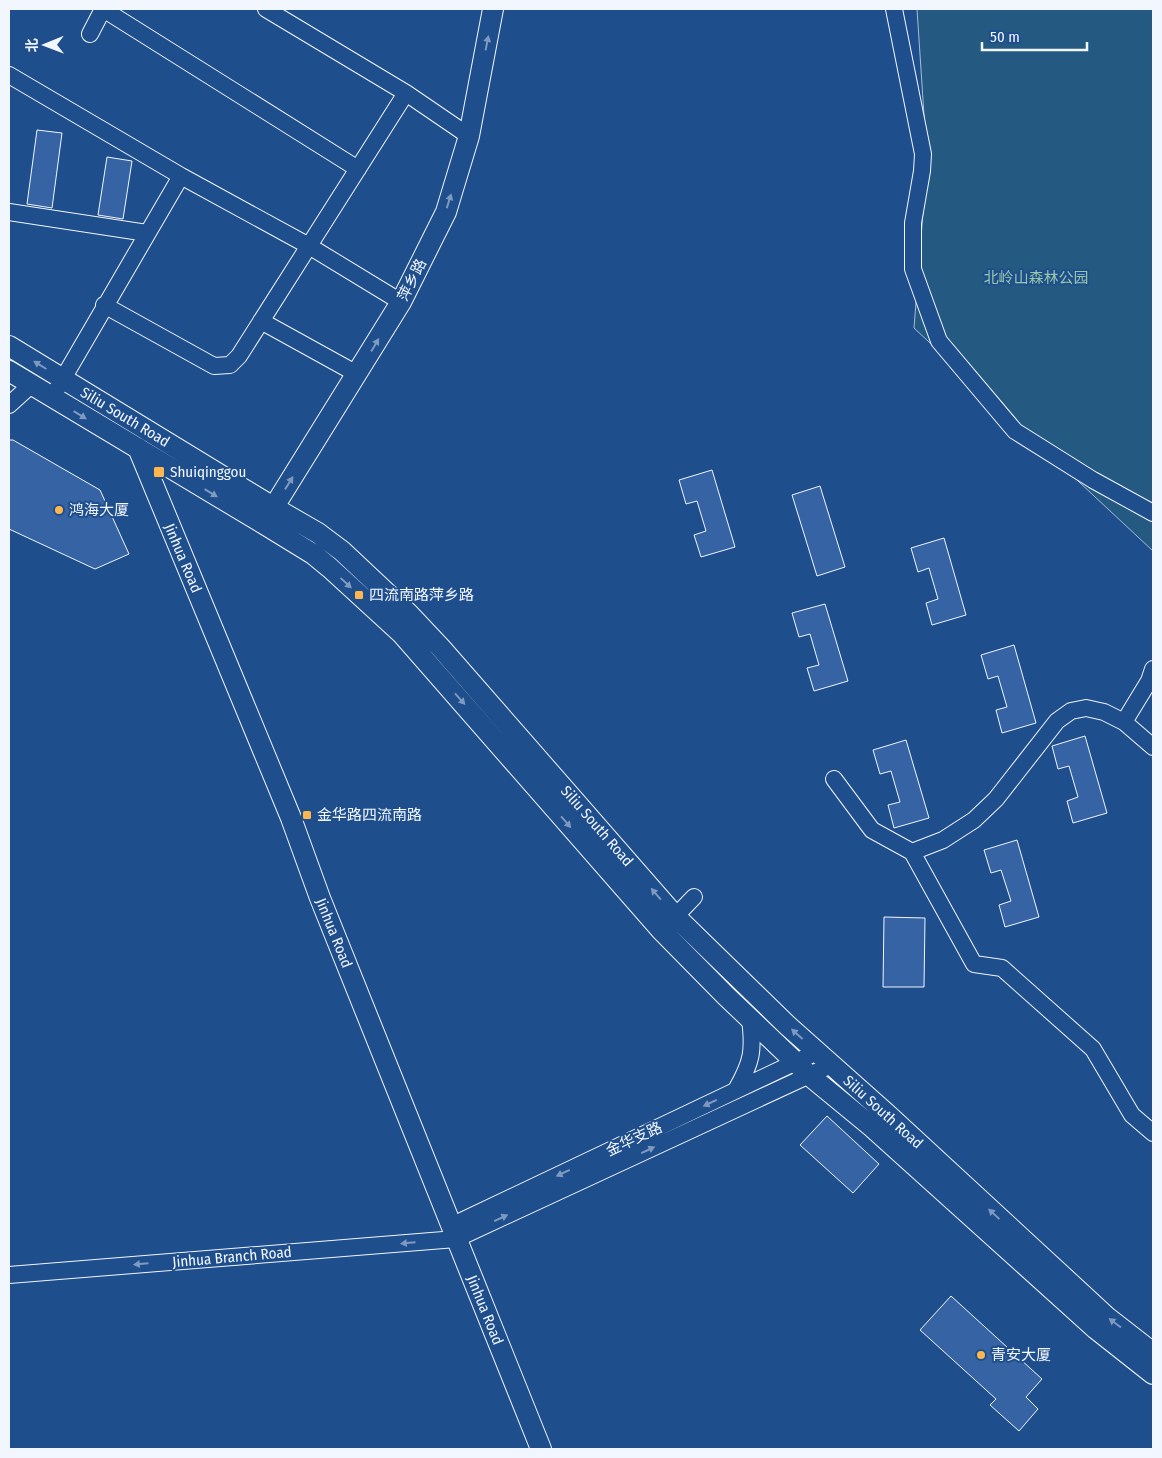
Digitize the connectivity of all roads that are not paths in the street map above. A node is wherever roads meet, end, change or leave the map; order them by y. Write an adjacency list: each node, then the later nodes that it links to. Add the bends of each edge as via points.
1 (103, 9): 5 (street); 9 (street)
2 (266, 9): 7 (street)
3 (493, 9): 8 (main road, 萍乡路, one-way to 3)
4 (894, 9): 26 (street, via 923,154 913,223 913,269 939,341 1015,431)
5 (90, 34)
6 (9, 75): 10 (street)
7 (406, 93): 8 (street); 9 (street)
8 (469, 136): 14 (main road, 萍乡路, one-way to 8, via 446,212)
9 (358, 169): 13 (street)
10 (180, 176): 12 (street); 13 (street)
11 (9, 212): 12 (street)
12 (147, 233): 15 (street)
13 (309, 246): 14 (street); 16 (street)
14 (401, 302): 19 (main road, 萍乡路, one-way to 14)
15 (104, 305): 16 (street, via 214,366 230,365); 20 (street)
16 (261, 321): 19 (street)
17 (9, 346): 20 (main road, Siliu South Road, one-way to 17)
18 (9, 371): 21 (main road, Siliu South Road)
19 (357, 374): 27 (main road, 萍乡路, one-way to 19)
20 (62, 379): 22 (street); 24 (main road, Siliu South Road)
21 (31, 385): 22 (main road, Siliu South Road); 23 (street)
22 (53, 398): 25 (main road, Siliu South Road, one-way to 25)
23 (9, 405)
24 (127, 418): 25 (main road, Jinhua Road); 27 (main road, Siliu South Road)
25 (139, 450): 27 (main road, Siliu South Road, one-way to 27); 41 (main road, Jinhua Road, via 291,818)
26 (1153, 513)
27 (268, 516): 34 (main road, Siliu South Road, one-way to 27, via 409,614 342,551 318,533); 35 (main road, Siliu South Road, one-way to 35, via 402,634)
28 (1151, 675): 29 (street)
29 (1124, 722): 30 (street); 32 (street, via 1086,708 1071,711 1057,721 996,799 974,820 943,840)
30 (1153, 747)
31 (834, 779): 32 (street, via 872,830)
32 (912, 852): 40 (street, via 974,964 1002,968 1093,1049 1132,1114)
33 (694, 897): 34 (street)
34 (676, 916): 35 (street); 37 (main road, Siliu South Road, one-way to 34)
35 (661, 930): 36 (main road, Siliu South Road)
36 (750, 1019): 38 (main road, Siliu South Road); 39 (street, via 753,1038 751,1060)
37 (824, 1058): 38 (street); 43 (main road, Siliu South Road, one-way to 37, via 1108,1318)
38 (803, 1069): 39 (street, 金华支路); 41 (street, one-way to 38); 44 (main road, Siliu South Road, via 872,1127 1096,1330)
39 (736, 1090): 41 (street, 金华支路, one-way to 41)
40 (1153, 1133)
41 (454, 1232): 42 (street, Jinhua Branch Road, one-way to 42); 45 (main road, Jinhua Road)
42 (9, 1275)
43 (1153, 1352)
44 (1153, 1374)
45 (541, 1449)

